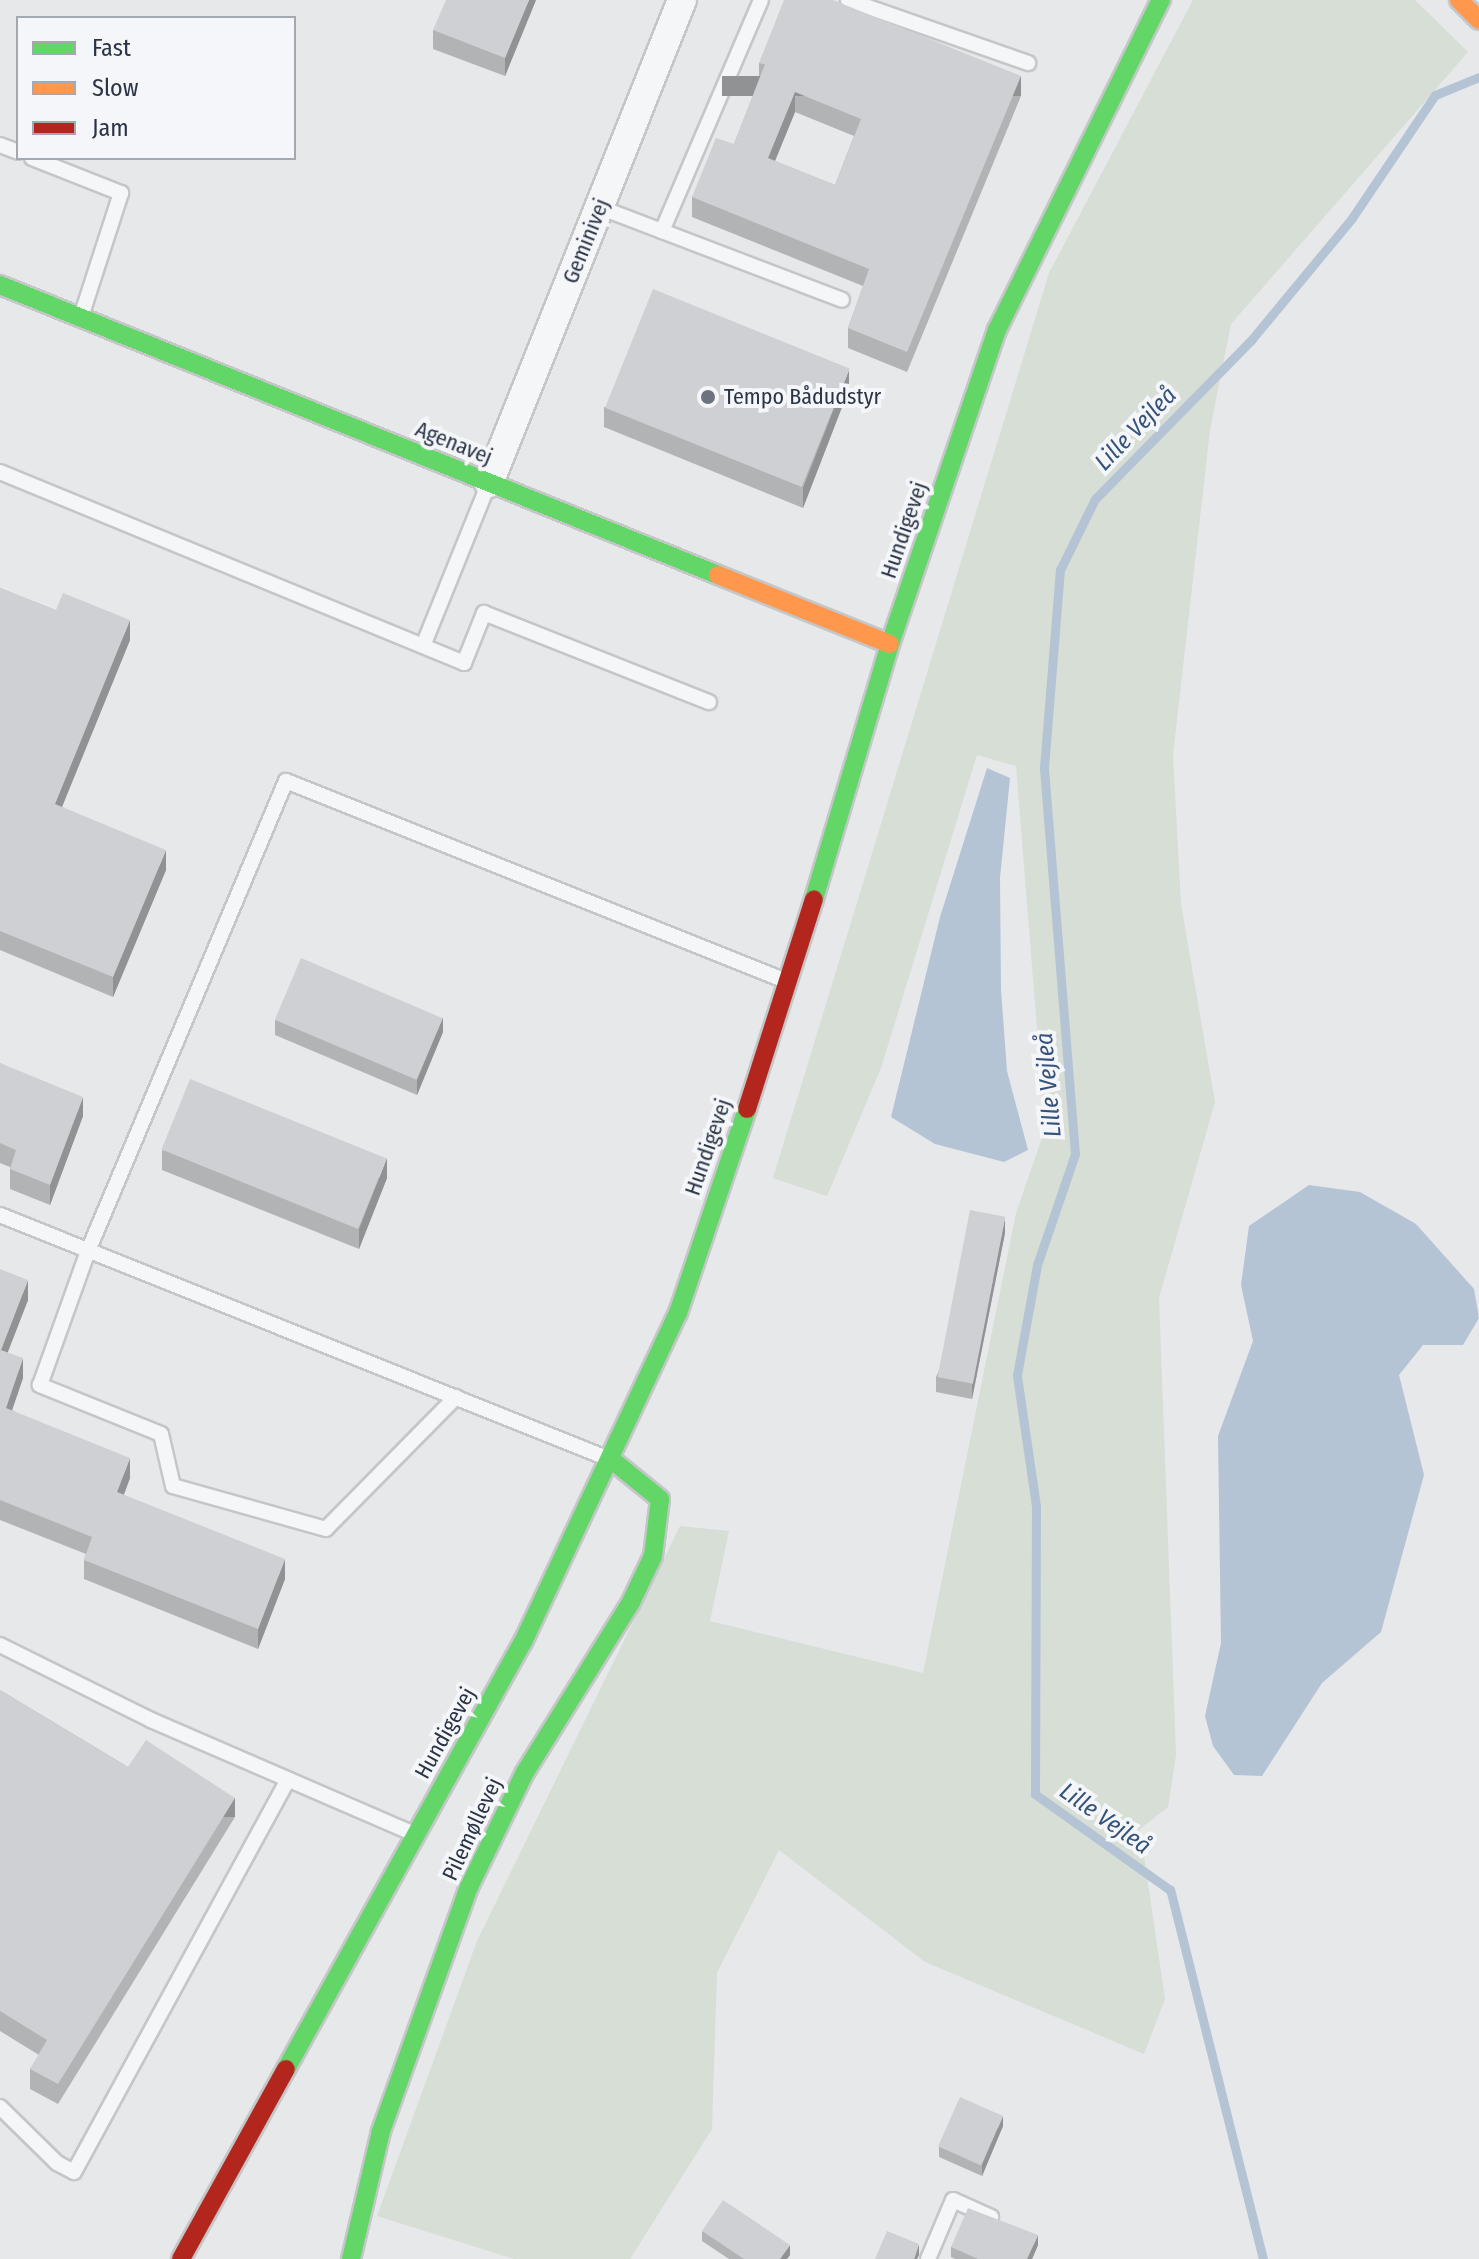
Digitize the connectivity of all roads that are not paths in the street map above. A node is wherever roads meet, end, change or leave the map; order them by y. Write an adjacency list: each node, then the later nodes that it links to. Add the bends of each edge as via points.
1 (682, 0): 9 (street, Geminivej)
2 (761, 0): 10 (lane)
3 (848, 0): 7 (lane)
4 (1161, 0): 16 (street, Hundigevej, via 997,330)
5 (1459, 0): 6 (street)
6 (1479, 20)
7 (1028, 63)
8 (37, 160): 13 (lane, via 121,193)
9 (599, 207): 10 (lane); 15 (street, Geminivej)
10 (662, 231): 12 (lane)
11 (0, 285): 13 (street, Agenavej)
12 (842, 300)
13 (81, 317): 15 (street, Agenavej)
14 (0, 472): 17 (lane)
15 (489, 483): 16 (street, Agenavej); 17 (lane)
16 (890, 644): 19 (street, Hundigevej)
17 (423, 646): 18 (lane, via 464,663 484,613)
18 (709, 702)
19 (789, 983): 21 (lane, via 286,781); 23 (street, Hundigevej, via 678,1313)
20 (0, 1215): 21 (lane)
21 (88, 1251): 22 (lane); 22 (lane, via 40,1385 161,1434 173,1486 326,1529)
22 (456, 1397): 23 (lane)
23 (612, 1460): 26 (street, Hundigevej, via 523,1642); 30 (street, Pilemøllevej, via 660,1499 653,1556 631,1602 524,1774 469,1887 381,2131)
24 (0, 1645): 25 (lane, via 151,1720)
25 (288, 1779): 26 (lane); 27 (lane, via 74,2172 57,2163)
26 (416, 1835): 29 (street, Hundigevej)
27 (0, 2107)
28 (991, 2217): 31 (lane, via 953,2200)
29 (181, 2259)
30 (351, 2259)
31 (928, 2259)

